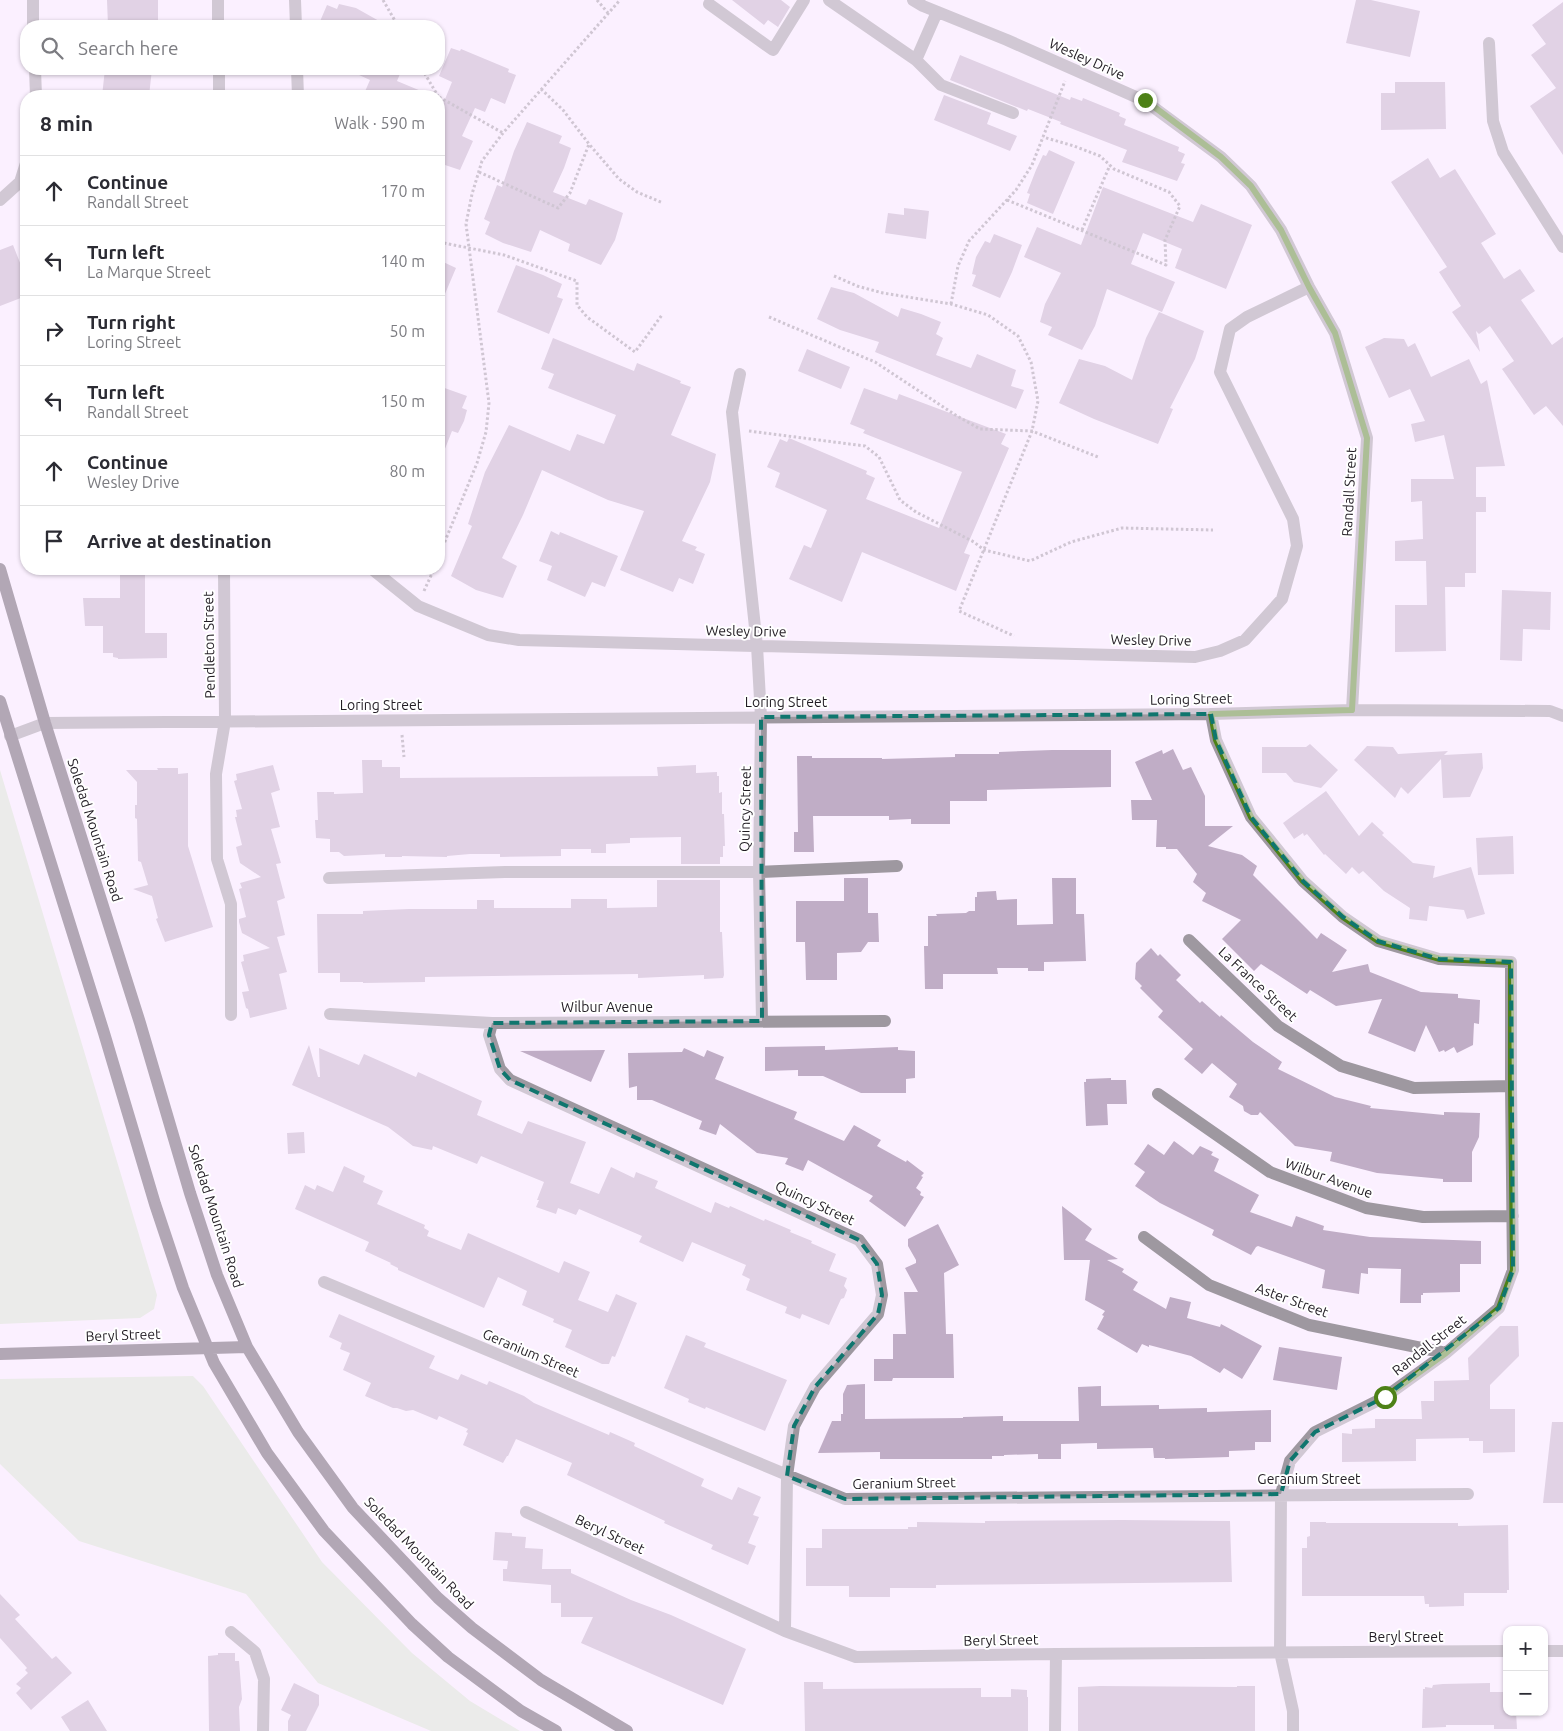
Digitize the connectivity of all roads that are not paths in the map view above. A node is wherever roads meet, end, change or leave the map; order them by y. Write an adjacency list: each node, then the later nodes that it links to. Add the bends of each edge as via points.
1 (32, 0): 9 (street)
2 (218, 0): 10 (street)
3 (295, 0): 11 (street)
4 (804, 0): 7 (street, via 772,50)
5 (829, 0): 13 (street)
6 (913, 0): 8 (street, Wesley Drive)
7 (709, 4)
8 (938, 12): 13 (street); 24 (street, Wesley Drive, via 1145,100 1221,157 1251,186 1281,230)
9 (34, 20)
10 (218, 20)
11 (296, 20)
12 (1489, 43): 23 (street, via 1493,121 1502,152)
13 (916, 60): 20 (street, via 940,85)
14 (35, 75): 17 (street)
15 (219, 75): 18 (street)
16 (297, 75): 19 (street)
17 (36, 90)
18 (219, 90)
19 (298, 90)
20 (1013, 113)
21 (20, 182): 22 (street)
22 (0, 200)
23 (1563, 247)
24 (1309, 287): 29 (street, Wesley Drive, via 1246,317 1230,329 1220,372 1293,519 1297,546 1282,599 1245,640 1195,657); 31 (street, Randall Street, via 1335,333 1367,438)
25 (740, 374): 29 (street, Quincy Street, via 732,412)
26 (0, 569): 36 (main road, Soledad Mountain Road)
27 (224, 575): 35 (street, Pendleton Street)
28 (379, 575): 29 (street, Wesley Drive, via 418,606 488,635 519,640)
29 (757, 646): 34 (street, Quincy Street)
30 (0, 701): 37 (main road)
31 (1352, 710): 32 (street, Loring Street); 33 (street, Loring Street, via 1550,711)
32 (1211, 714): 34 (street, Loring Street); 47 (street, Randall Street, via 1216,740 1251,817 1303,881 1343,917 1378,941 1440,959 1511,962)
33 (1563, 716)
34 (761, 717): 35 (street, Loring Street); 39 (street, Quincy Street)
35 (225, 721): 36 (street, Loring Street); 43 (street, Pendleton Street, via 216,774 217,859 231,904)
36 (45, 723): 37 (street, Loring Street); 52 (main road, Soledad Mountain Road, via 190,1193)
37 (10, 736): 53 (main road, via 102,1024 155,1204)
38 (898, 866): 39 (street)
39 (759, 872): 40 (street, via 505,872); 44 (street, Quincy Street)
40 (329, 878)
41 (1189, 940): 47 (street, La France Street, via 1278,1026 1340,1066 1414,1088)
42 (330, 1014): 46 (street, Wilbur Avenue)
43 (231, 1015)
44 (762, 1021): 45 (street, Wilbur Avenue); 46 (street, Wilbur Avenue)
45 (885, 1021)
46 (492, 1023): 56 (street, Quincy Street, via 489,1035 500,1069 510,1080 858,1240 877,1264 882,1295 878,1314 815,1387 794,1426)
47 (1511, 1086): 49 (street, Randall Street)
48 (1158, 1094): 49 (street, Wilbur Avenue, via 1270,1172 1366,1208 1423,1217)
49 (1513, 1216): 54 (street, Randall Street, via 1513,1270 1499,1308)
50 (1144, 1237): 54 (street, Aster Street, via 1209,1285 1309,1325)
51 (324, 1282): 56 (street, Geranium Street)
52 (247, 1346): 53 (main road, Beryl Street); 69 (main road, Soledad Mountain Road, via 298,1432 353,1508 438,1598 541,1680)
53 (207, 1348): 55 (main road, Beryl Street); 68 (main road, via 267,1453 324,1531 412,1624 448,1657 521,1712)
54 (1446, 1353): 57 (street, Randall Street, via 1385,1397 1315,1432 1290,1461)
55 (0, 1354)
56 (786, 1476): 57 (street, Geranium Street, via 845,1499); 60 (street, Quincy Street)
57 (1281, 1494): 58 (street, Geranium Street); 65 (street, Randall Street)
58 (1468, 1494)
59 (526, 1512): 60 (street, Beryl Street)
60 (785, 1631): 66 (street, Beryl Street, via 856,1658)
61 (231, 1632): 67 (street, via 255,1652 264,1679)
62 (1503, 1651): 65 (street, Beryl Street)
63 (1548, 1651): 64 (street)
64 (1563, 1651)
65 (1280, 1652): 66 (street, Beryl Street); 71 (street, Randall Street)
66 (1056, 1654): 70 (street)
67 (263, 1731)
68 (556, 1731)
69 (627, 1731)
70 (1055, 1731)
71 (1293, 1731)

